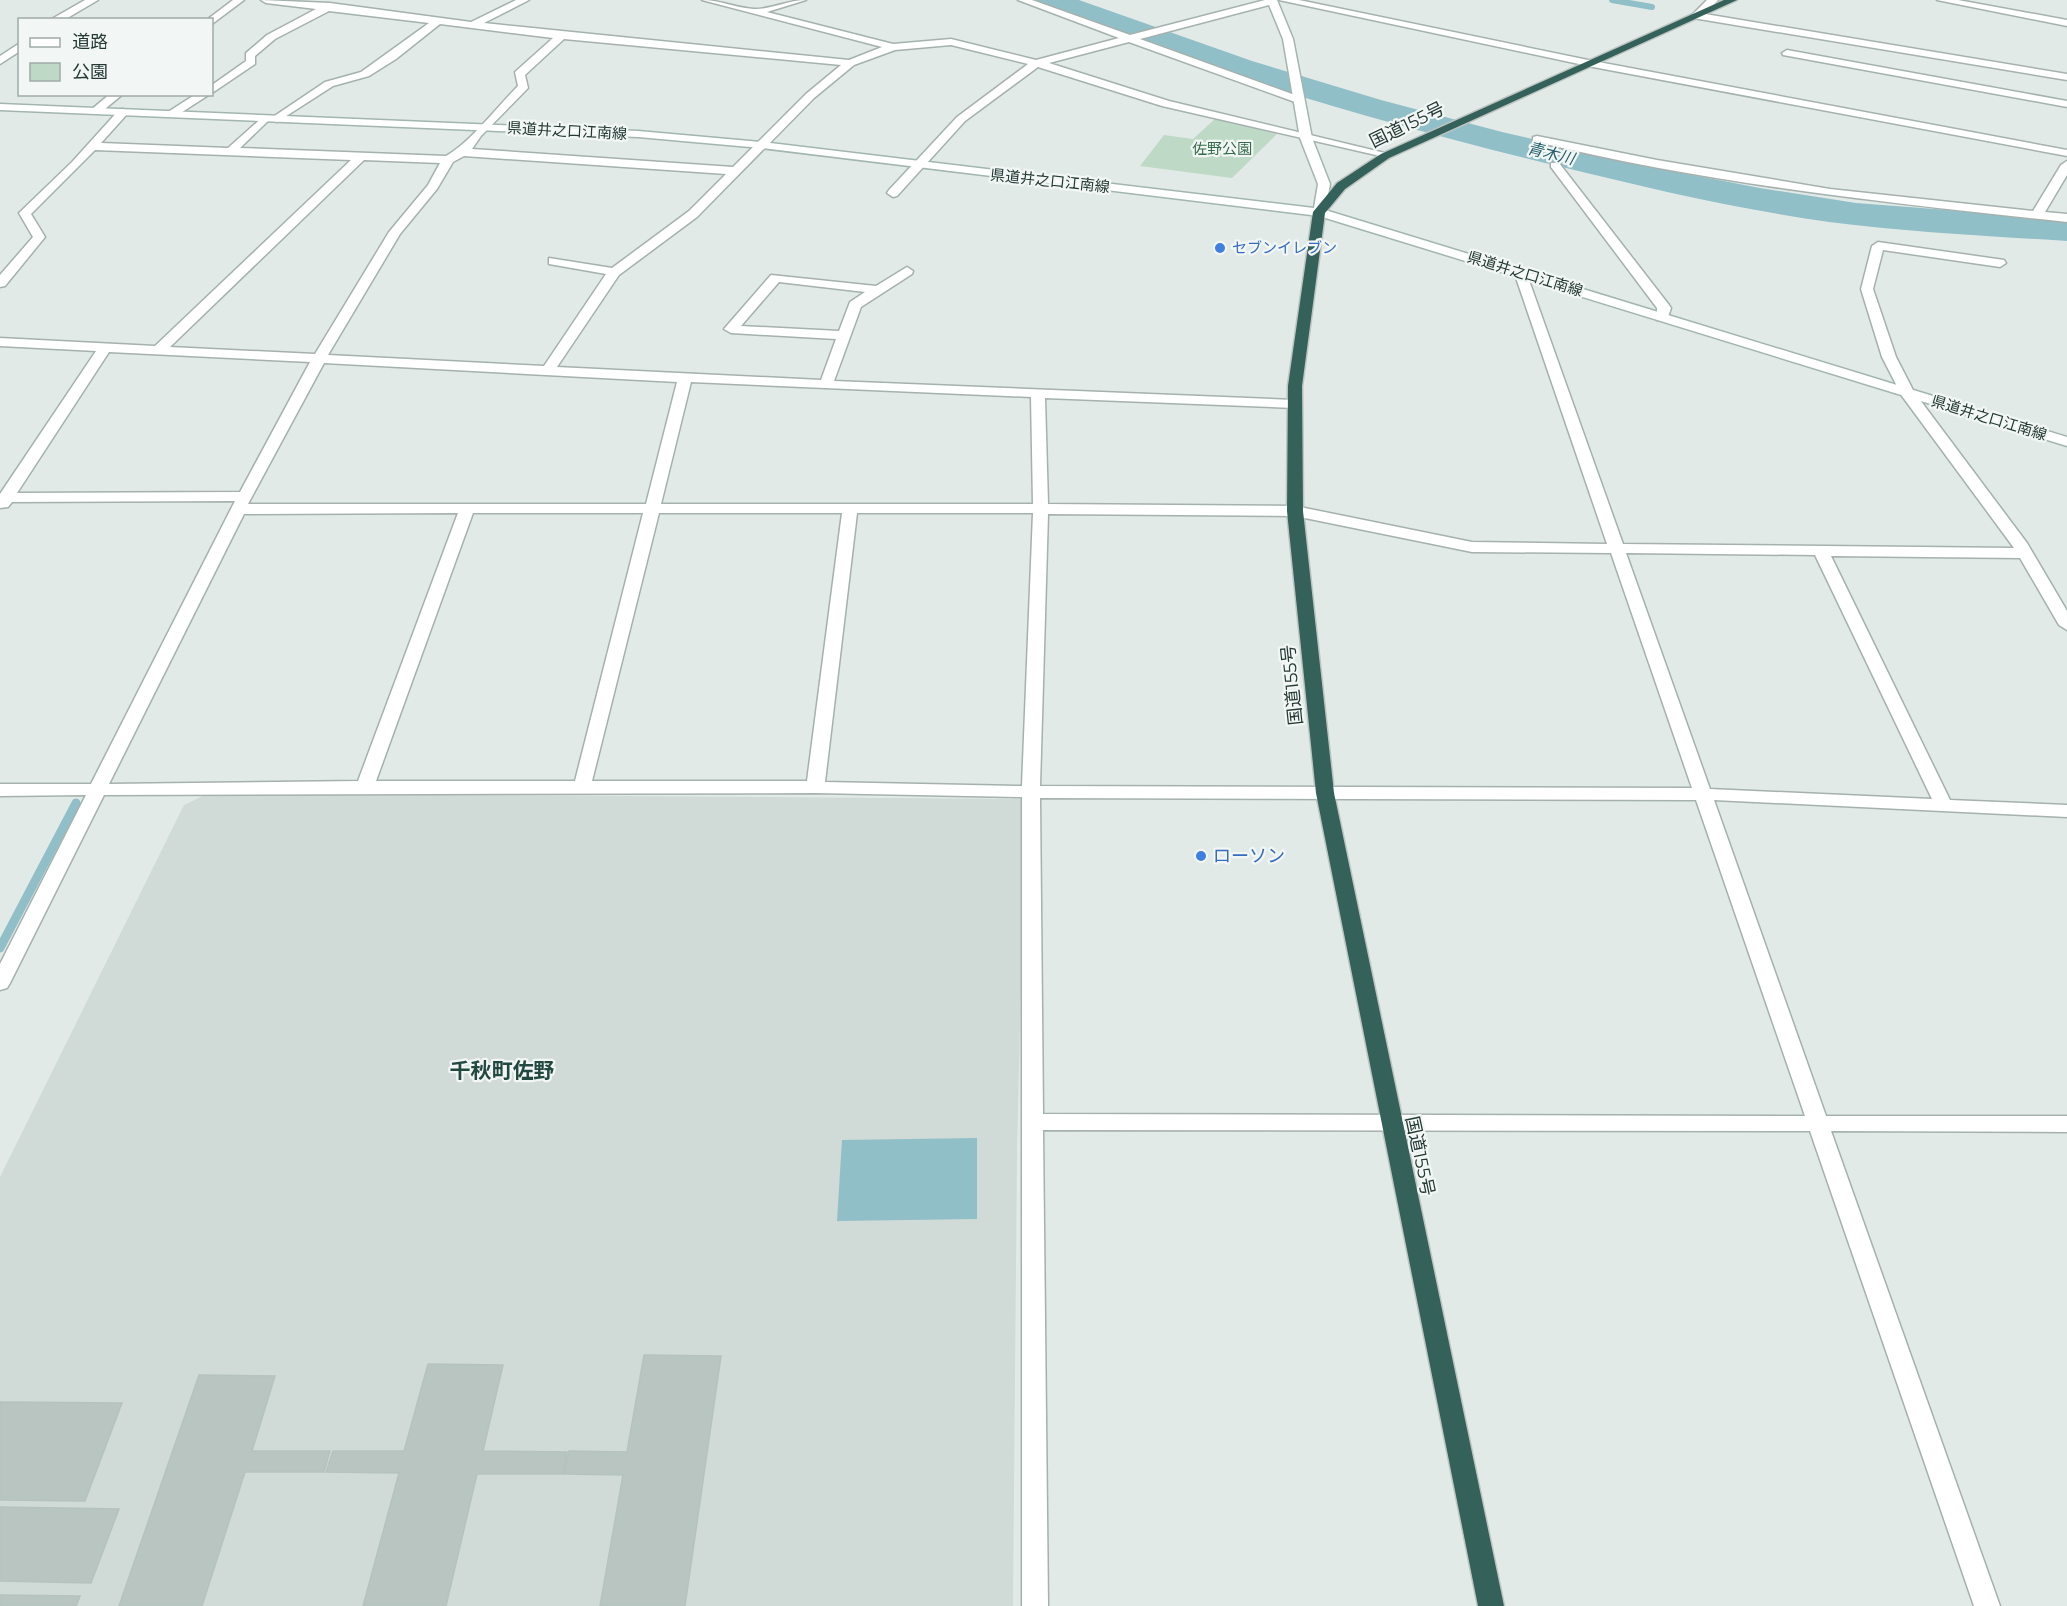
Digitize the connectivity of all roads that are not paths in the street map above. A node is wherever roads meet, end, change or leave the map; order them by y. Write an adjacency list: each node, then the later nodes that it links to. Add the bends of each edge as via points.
1 (93, 0): 17 (street)
2 (239, 0): 18 (street)
3 (266, 0): 13 (street)
4 (524, 0): 21 (street)
5 (707, 0): 15 (street)
6 (801, 0): 15 (street)
7 (1023, 0): 23 (street)
8 (1276, 0): 23 (street); 30 (street); 35 (street, via 1288,39)
9 (1713, 0): 16 (street)
10 (1732, 0): 16 (highway, 国道155号)
11 (1942, 0): 20 (street)
12 (387, 4): 14 (street)
13 (330, 6): 14 (street); 32 (street, via 271,37 250,55 251,62)
14 (370, 11): 19 (street)
15 (755, 12): 24 (street)
16 (1697, 16): 30 (highway, 国道155号); 31 (street)
17 (59, 18)
18 (213, 20)
19 (439, 20): 21 (street); 41 (street, via 365,74 329,84)
20 (2067, 23)
21 (470, 26): 22 (street)
22 (562, 36): 28 (street); 42 (street, via 519,74 525,86)
23 (1129, 40): 29 (street); 35 (street)
24 (893, 47): 28 (street); 29 (street, via 951,42)
25 (18, 48): 27 (street)
26 (1787, 53): 36 (street)
27 (0, 61)
28 (850, 63): 45 (street)
29 (1036, 63): 43 (street, via 1166,104); 53 (street, via 961,119)
30 (1593, 64): 49 (street); 51 (highway, 国道155号)
31 (2067, 77)
32 (213, 89)
33 (115, 96): 38 (street)
34 (202, 96): 40 (street)
35 (1298, 98): 43 (street)
36 (2067, 104)
37 (0, 107): 38 (street, 県道井之口江南線)
38 (96, 111): 39 (street, 県道井之口江南線)
39 (123, 112): 40 (street, 県道井之口江南線); 46 (street)
40 (171, 114): 41 (street, 県道井之口江南線)
41 (270, 119): 42 (street, 県道井之口江南線); 47 (street)
42 (486, 128): 45 (street, 県道井之口江南線); 48 (street)
43 (1306, 138): 51 (street); 58 (street, via 1324,184)
44 (1537, 139): 59 (street, via 1830,193)
45 (761, 145): 53 (street, 県道井之口江南線); 56 (street)
46 (93, 146): 47 (street); 66 (street, via 24,213 39,237)
47 (231, 151): 50 (street)
48 (463, 152): 52 (street); 56 (street)
49 (2067, 153)
50 (362, 156): 52 (street); 72 (street)
51 (1385, 156): 58 (highway, 国道155号, via 1341,186)
52 (448, 160): 73 (street, via 433,186 395,232)
53 (917, 165): 57 (street); 58 (street, 県道井之口江南線)
54 (1556, 165): 68 (street, via 1664,308)
55 (2067, 165): 59 (street)
56 (735, 171): 64 (street, via 693,214)
57 (893, 193)
58 (1318, 212): 65 (street, 県道井之口江南線); 79 (highway, 国道155号)
59 (2037, 215): 60 (street)
60 (2067, 218)
61 (553, 261): 64 (street)
62 (2000, 262): 77 (street, via 1878,246 1868,289 1889,357)
63 (907, 271): 67 (street)
64 (614, 272): 74 (street)
65 (1520, 272): 68 (street, 県道井之口江南線); 88 (street)
66 (0, 283)
67 (878, 290): 69 (street, via 855,305); 69 (street, via 776,278 731,329)
68 (1662, 316): 77 (street, 県道井之口江南線)
69 (844, 335): 76 (street)
70 (0, 342): 71 (street)
71 (105, 348): 72 (street); 81 (street)
72 (158, 351): 73 (street)
73 (319, 359): 74 (street); 82 (street)
74 (548, 370): 75 (street)
75 (685, 378): 76 (street); 84 (street)
76 (826, 384): 78 (street)
77 (1907, 393): 80 (street, 県道井之口江南線); 90 (street)
78 (1038, 394): 79 (street); 86 (street)
79 (1294, 404): 87 (highway, 国道155号)
80 (2067, 442)
81 (2, 501): 82 (street)
82 (242, 503): 83 (street); 96 (street)
83 (468, 507): 84 (street); 92 (street)
84 (652, 507): 85 (street); 93 (street)
85 (850, 507): 86 (street); 94 (street)
86 (1041, 508): 87 (street); 97 (street)
87 (1295, 511): 88 (street, via 1472,547); 98 (highway, 国道155号)
88 (1616, 549): 89 (street); 99 (street)
89 (1820, 549): 90 (street); 100 (street)
90 (2024, 553): 91 (street)
91 (2067, 625)
92 (365, 787): 93 (street); 96 (street)
93 (582, 787): 94 (street)
94 (815, 787): 97 (street)
95 (0, 790): 96 (street)
96 (97, 790): 102 (street)
97 (1031, 792): 98 (street); 103 (street)
98 (1324, 793): 99 (street); 105 (highway, 国道155号)
99 (1704, 794): 100 (street); 104 (street)
100 (1944, 805): 101 (street)
101 (2067, 811)
102 (0, 983)
103 (1032, 1122): 105 (street); 107 (street)
104 (1817, 1123): 105 (street); 106 (street); 109 (street)
105 (1392, 1124): 108 (highway, 国道155号)
106 (2067, 1124)
107 (1035, 1606)
108 (1491, 1606)
109 (1987, 1606)

